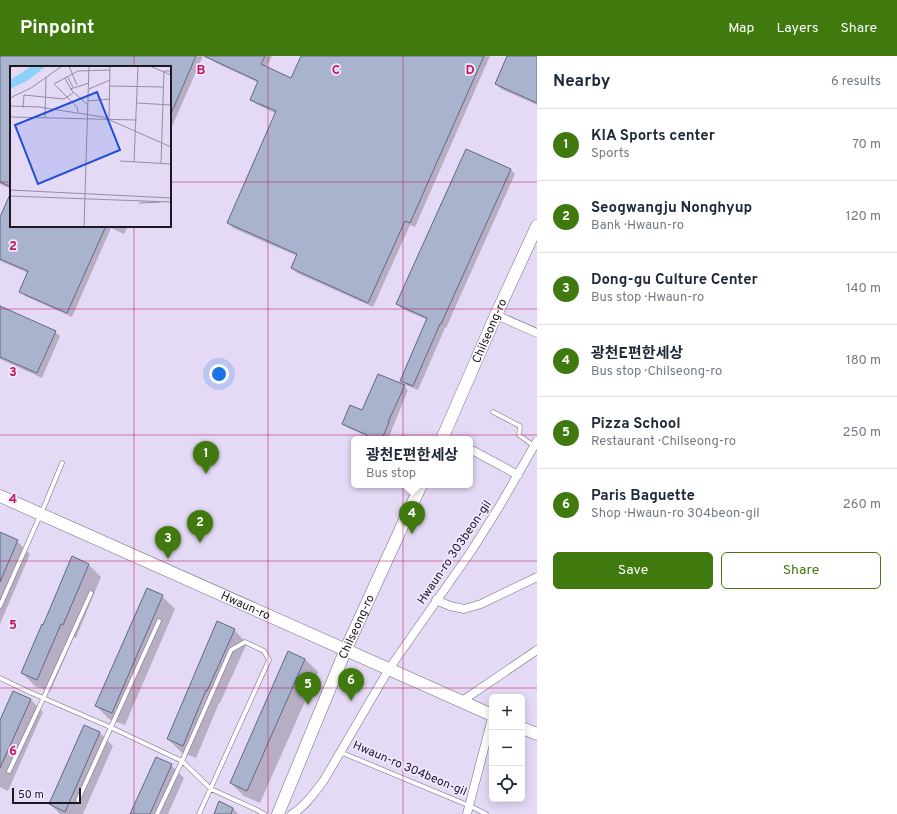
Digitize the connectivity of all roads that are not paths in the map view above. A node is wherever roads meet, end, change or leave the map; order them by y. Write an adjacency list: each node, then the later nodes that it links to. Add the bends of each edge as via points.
1 (537, 226): 2 (street, Chilseong-ro)
2 (496, 316): 3 (street); 5 (street, Chilseong-ro)
3 (537, 333)
4 (493, 412): 6 (lane, Hwaun-ro 303beon-gil, via 520,426 519,435)
5 (446, 436)
6 (536, 445): 9 (street, Hwaun-ro 303beon-gil)
7 (473, 451): 9 (street)
8 (62, 463): 12 (lane)
9 (518, 475): 15 (street, Hwaun-ro 303beon-gil, via 472,550)
10 (420, 488): 18 (street, Chilseong-ro)
11 (0, 496): 12 (street, Hwaun-ro)
12 (41, 514): 16 (lane); 18 (street, Hwaun-ro)
13 (537, 577): 15 (street, via 481,604 464,609)
14 (91, 593): 22 (lane)
15 (436, 600): 20 (street, Hwaun-ro 303beon-gil)
16 (0, 606)
17 (159, 621): 25 (lane)
18 (346, 650): 20 (street, Hwaun-ro); 38 (street, Chilseong-ro)
19 (537, 650): 23 (street)
20 (388, 669): 23 (street, Hwaun-ro); 29 (street, Hwaun-ro 304beon-gil)
21 (0, 678): 22 (lane)
22 (44, 699): 25 (lane); 31 (lane)
23 (462, 701): 24 (street, Hwaun-ro)
24 (489, 714)
25 (110, 727): 30 (lane); 33 (lane)
26 (525, 729): 28 (street)
27 (489, 730): 34 (street)
28 (537, 734)
29 (340, 752): 34 (lane, Hwaun-ro 304beon-gil); 39 (street, Hwaun-ro 304beon-gil, via 324,780 297,812)
30 (182, 761): 32 (lane); 32 (lane, via 231,650 245,642 264,651 269,660); 35 (lane)
31 (9, 771)
32 (211, 789): 36 (lane); 37 (lane)
33 (78, 800)
34 (470, 806): 40 (street); 41 (lane, Hwaun-ro 304beon-gil)
35 (157, 814)
36 (199, 814)
37 (264, 814)
38 (278, 814)
39 (292, 814)
40 (467, 814)
41 (486, 814)

